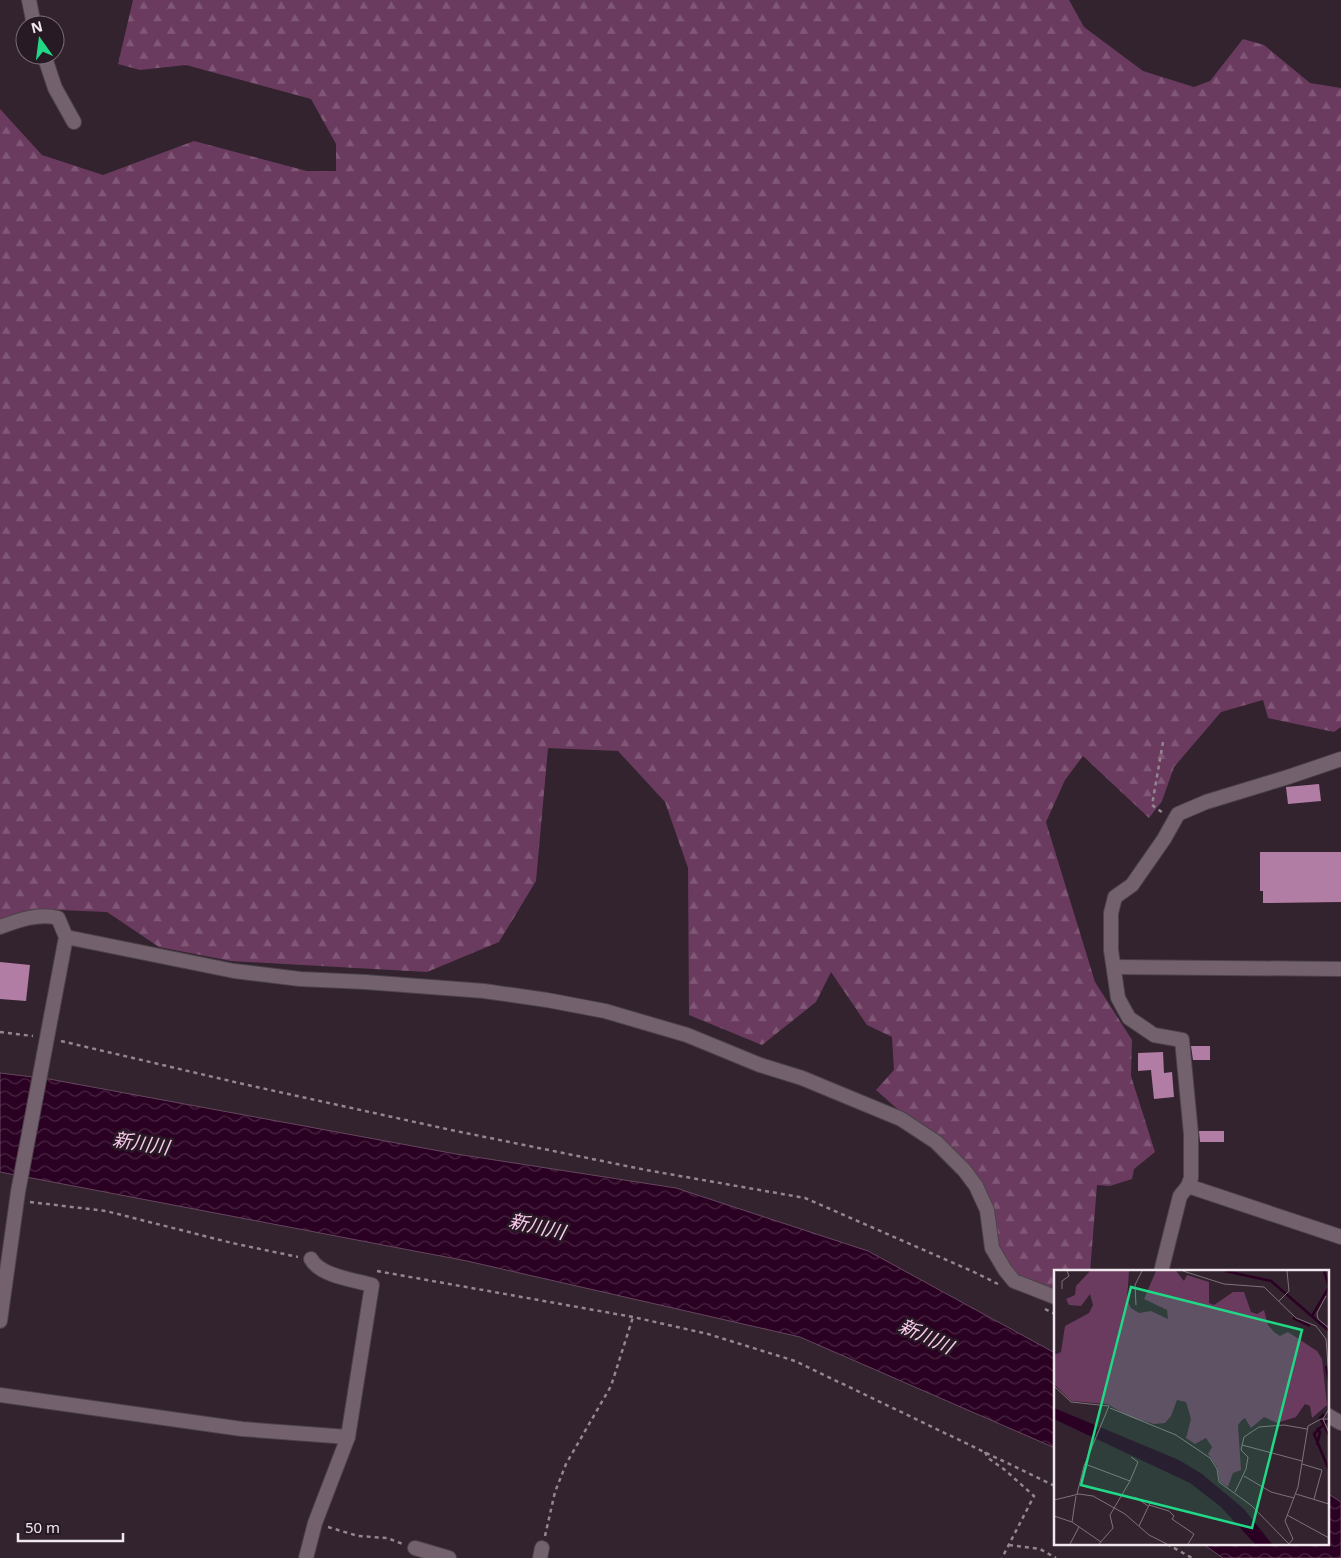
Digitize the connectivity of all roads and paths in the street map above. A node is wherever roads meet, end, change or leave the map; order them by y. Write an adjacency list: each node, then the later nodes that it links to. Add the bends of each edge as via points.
1 (29, 0): 2 (street)
2 (32, 15)
3 (47, 65): 4 (street, via 55,88)
4 (74, 122)
5 (1163, 742): 7 (path, via 1152,804)
6 (1341, 758): 7 (street, via 1206,802 1178,814)
7 (1174, 821): 10 (street, via 1132,885 1115,896 1111,913)
8 (0, 927): 9 (street, via 46,915 58,918)
9 (66, 937): 13 (street); 21 (street, via 234,971 300,979 484,991 547,1000 605,1011 687,1035 901,1119 936,1142 976,1186 987,1210 992,1248 1005,1270 1014,1281)
10 (1114, 967): 11 (street); 14 (street, via 1118,998 1129,1018 1154,1035 1182,1040 1191,1134 1191,1178)
11 (1341, 969)
12 (0, 1032): 13 (path)
13 (46, 1037): 15 (street); 20 (path, via 451,1130 805,1198)
14 (1188, 1186): 16 (street); 18 (street, via 1180,1196)
15 (17, 1196): 17 (path, via 106,1211); 25 (street)
16 (1341, 1237)
17 (311, 1260): 29 (street, via 315,1266 330,1273 372,1285)
18 (1161, 1270)
19 (376, 1271): 24 (path)
20 (998, 1285)
21 (1054, 1298)
22 (1039, 1306): 23 (path)
23 (1054, 1314)
24 (633, 1317): 30 (path, via 708,1334 795,1361); 36 (path, via 612,1386 566,1464 555,1492)
25 (0, 1321)
26 (0, 1395): 29 (street, via 242,1429)
27 (1328, 1416): 28 (street)
28 (1341, 1422)
29 (348, 1437): 32 (street)
30 (985, 1451): 31 (path); 33 (path, via 988,1458 1034,1496)
31 (1054, 1486)
32 (315, 1523): 35 (path, via 358,1536 387,1538); 37 (street)
33 (1009, 1545): 39 (path); 40 (path, via 1040,1549)
34 (1171, 1546): 41 (path)
35 (415, 1548): 38 (street)
36 (541, 1553)
37 (306, 1558)
38 (449, 1558)
39 (1002, 1558)
40 (1056, 1558)
41 (1192, 1558)

